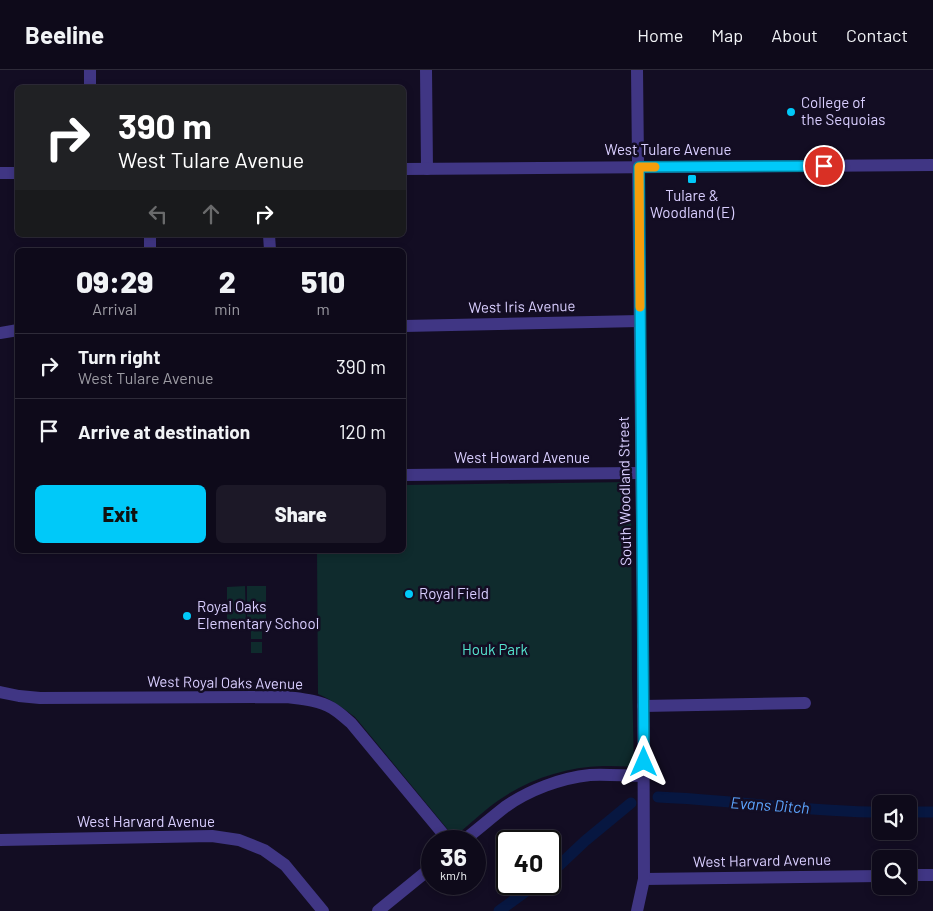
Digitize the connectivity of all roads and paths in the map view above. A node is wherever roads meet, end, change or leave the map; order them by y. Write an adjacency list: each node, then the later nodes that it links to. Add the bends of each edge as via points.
1 (90, 70): 4 (street)
2 (426, 70): 8 (street)
3 (638, 70): 6 (street, South Woodland Street)
4 (90, 85)
5 (933, 166): 6 (street, West Tulare Avenue)
6 (639, 167): 8 (street, West Tulare Avenue); 11 (street, South Woodland Street)
7 (406, 169): 8 (street, West Tulare Avenue)
8 (428, 169)
9 (0, 173): 10 (street)
10 (15, 173)
11 (640, 321): 12 (street, West Iris Avenue); 15 (street, South Woodland Street)
12 (406, 326)
13 (15, 330): 14 (street)
14 (0, 333)
15 (641, 473): 16 (street, West Howard Avenue); 19 (street, South Woodland Street)
16 (406, 475)
17 (0, 692): 21 (street, West Royal Oaks Avenue, via 40,698 286,697 309,700 334,709 351,724)
18 (805, 703): 19 (street)
19 (643, 706): 20 (street, South Woodland Street)
20 (644, 776): 22 (street, via 590,775 553,783 506,807); 28 (street, South Woodland Street)
21 (440, 830)
22 (477, 830)
23 (0, 840): 29 (street, West Harvard Avenue, via 212,836 239,840 264,850 285,865)
24 (933, 875): 27 (street)
25 (421, 876): 30 (street)
26 (872, 876): 28 (street, West Harvard Avenue)
27 (917, 876)
28 (644, 879): 31 (street, South Woodland Street)
29 (323, 911)
30 (378, 911)
31 (637, 911)

